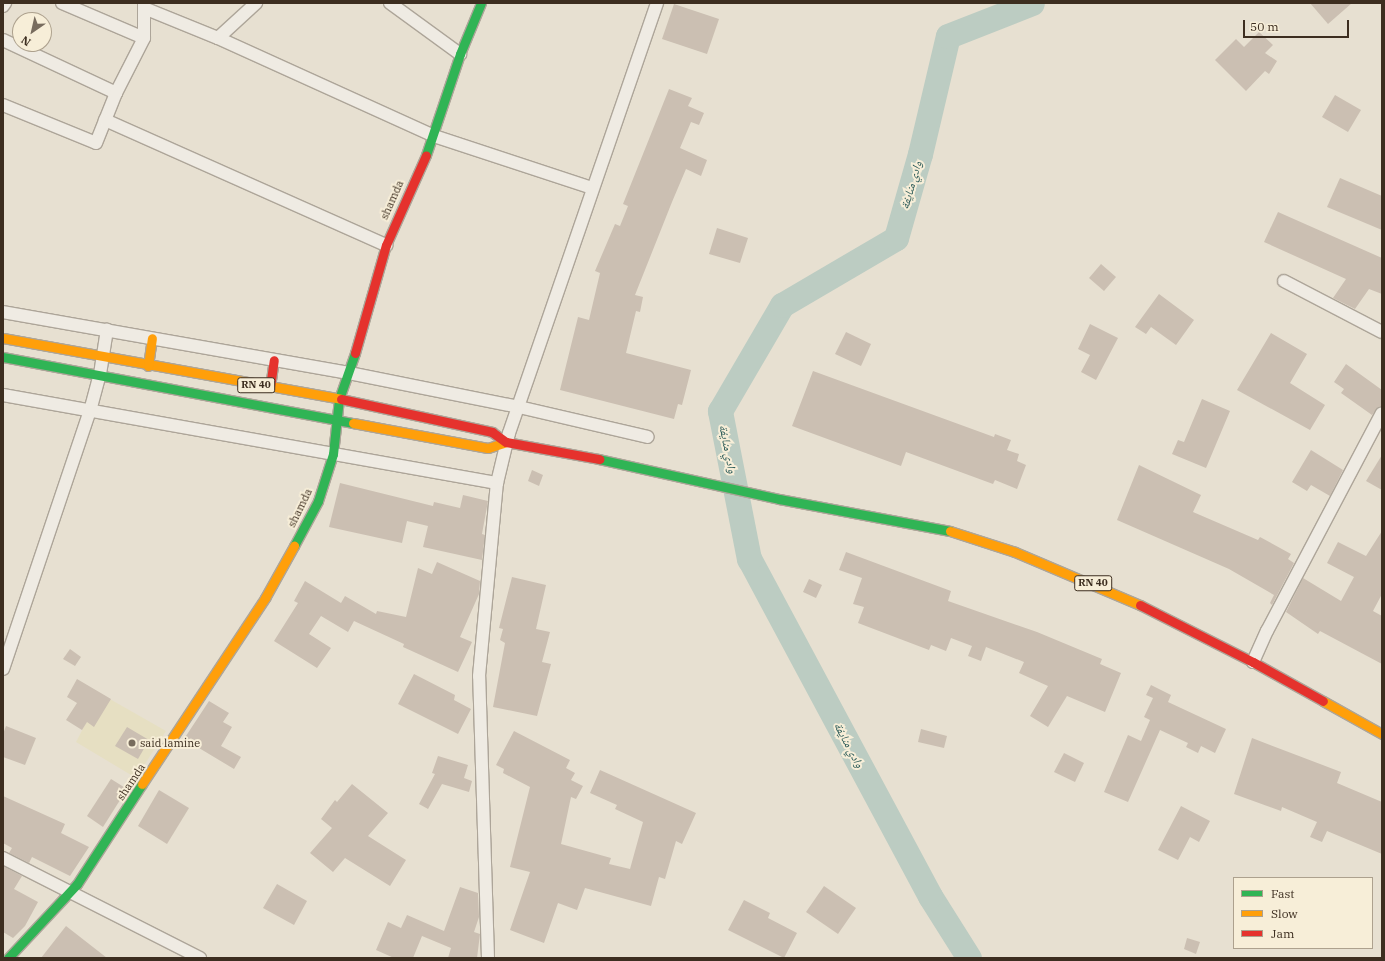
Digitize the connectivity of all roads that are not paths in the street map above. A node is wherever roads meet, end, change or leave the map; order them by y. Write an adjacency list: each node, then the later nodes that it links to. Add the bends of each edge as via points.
1 (5, 3): 7 (street)
2 (62, 3): 9 (street)
3 (256, 3): 10 (street)
4 (390, 3): 12 (street)
5 (481, 3): 12 (main road, shamda)
6 (658, 3): 17 (street)
7 (3, 6)
8 (144, 6): 9 (street); 10 (street)
9 (144, 38): 13 (street)
10 (218, 38): 16 (street)
11 (3, 40): 13 (street)
12 (460, 54): 16 (main road, shamda)
13 (116, 93): 15 (street)
14 (3, 105): 15 (street, via 96,143)
15 (105, 120): 18 (street)
16 (434, 136): 17 (street); 18 (main road, shamda)
17 (592, 188): 34 (street)
18 (386, 245): 29 (main road, shamda)
19 (1284, 281): 22 (street)
20 (3, 312): 21 (street)
21 (107, 330): 24 (street); 26 (street)
22 (1382, 332)
23 (3, 338): 26 (main road, RN 40)
24 (152, 338): 27 (street); 28 (main road)
25 (3, 357): 30 (main road, RN 40)
26 (102, 358): 28 (main road, RN 40); 30 (street)
27 (274, 360): 29 (street); 31 (main road)
28 (148, 366): 31 (main road, RN 40)
29 (350, 373): 33 (main road, shamda); 34 (street)
30 (100, 374): 35 (street); 37 (main road, RN 40)
31 (270, 387): 33 (main road, RN 40)
32 (3, 396): 35 (street)
33 (338, 399): 37 (main road, shamda); 39 (main road, RN 40, via 492,432)
34 (519, 407): 38 (street); 39 (street)
35 (90, 411): 40 (street); 43 (street)
36 (1382, 413): 42 (street)
37 (335, 419): 39 (main road, RN 40, via 488,448); 40 (main road, shamda)
38 (648, 437)
39 (506, 442): 41 (street); 42 (main road, RN 40, via 579,454 779,499 945,529 1015,552 1120,595)
40 (333, 454): 41 (street); 46 (main road, shamda, via 318,501 266,598)
41 (497, 483): 49 (street, via 480,676)
42 (1253, 662): 44 (main road, RN 40)
43 (3, 668)
44 (1382, 734)
45 (3, 858): 46 (street)
46 (70, 891): 47 (main road, shamda); 48 (street)
47 (8, 958)
48 (200, 958)
49 (488, 958)

